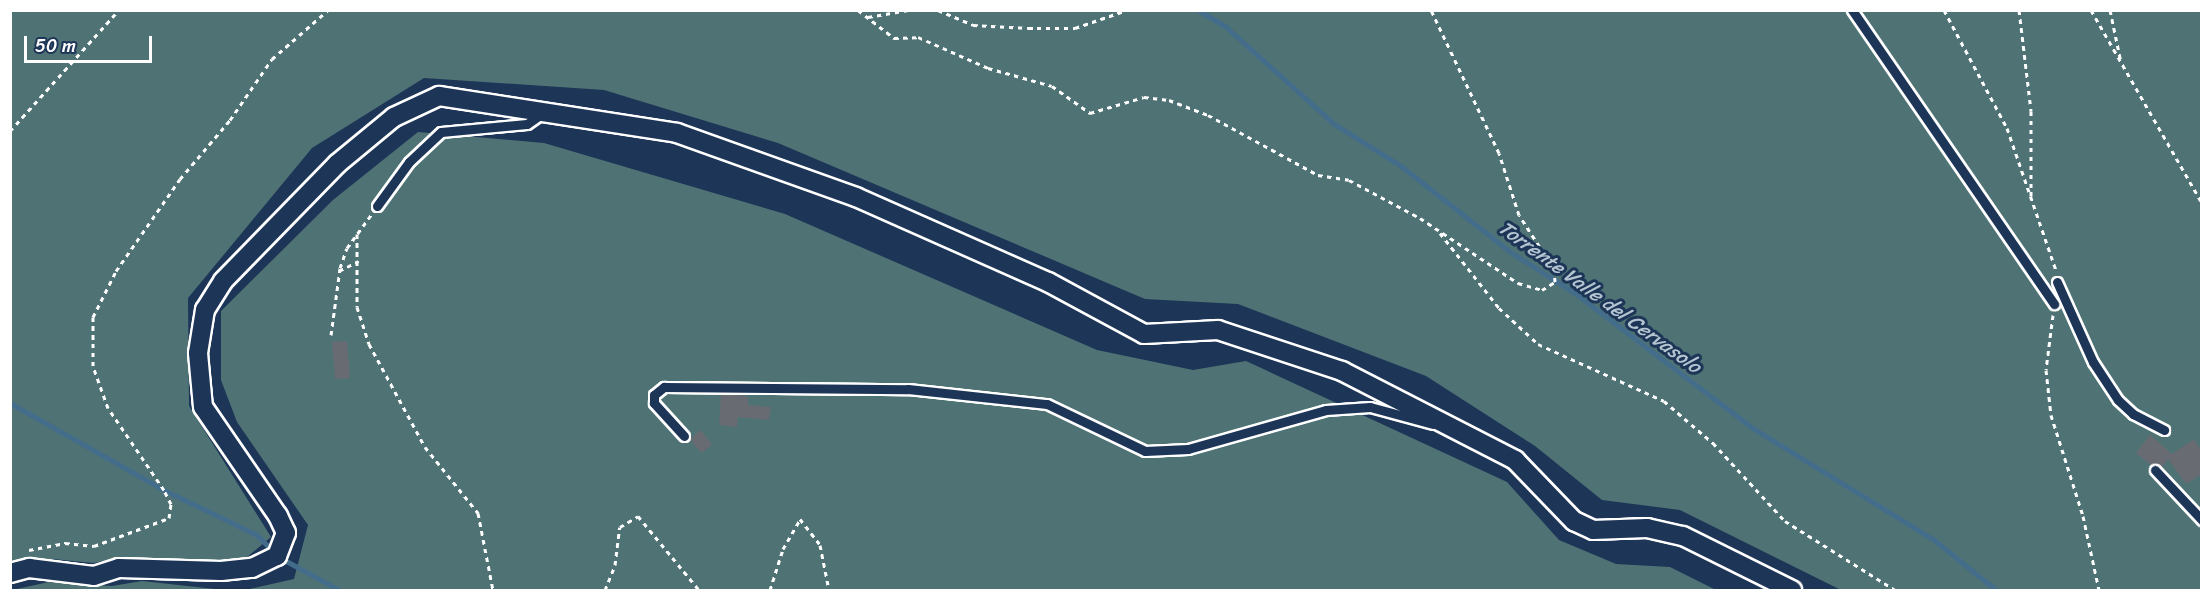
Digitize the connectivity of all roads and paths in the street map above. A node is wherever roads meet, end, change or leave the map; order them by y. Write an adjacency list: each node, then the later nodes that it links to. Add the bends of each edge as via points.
1 (119, 10): 16 (path)
2 (328, 10): 32 (path, via 272,59 230,120 180,179 116,271 93,317 93,366 108,408 164,490 171,504 169,518 94,546 65,543)
3 (858, 10): 13 (path)
4 (908, 10): 13 (path)
5 (938, 10): 6 (path, via 974,25 1028,28 1075,28)
6 (1127, 10)
7 (1431, 10): 20 (path, via 1499,153 1519,215 1554,269 1555,282 1542,290 1518,283)
8 (1852, 10): 25 (lane)
9 (1944, 10): 17 (path, via 2007,128)
10 (2019, 10): 17 (path, via 2031,111)
11 (2091, 10): 14 (path)
12 (2110, 10): 14 (path)
13 (868, 17): 20 (path, via 894,38 918,37 988,68 1052,86 1090,113 1133,99 1169,100 1246,134 1318,176 1349,180)
14 (2123, 67): 18 (path)
15 (543, 113): 19 (lane, via 527,124 441,132 409,162); 27 (street, via 677,133 856,197 1048,282 1144,334 1218,330 1342,371); 33 (street, via 439,96 394,117 337,164 270,231 223,281 205,310 198,353 203,407 278,516 286,533 277,556 252,568 221,572 119,568 94,576 29,568)
16 (10, 131)
17 (2031, 198): 24 (path, via 2051,249)
18 (2202, 203)
19 (377, 206): 21 (path)
20 (1434, 227): 40 (path, via 1499,308 1538,344 1664,401 1713,443 1785,520)
21 (357, 234): 22 (path); 23 (path)
22 (359, 261): 23 (path); 34 (path, via 357,308 369,344 425,447 478,513)
23 (339, 271): 26 (path)
24 (2057, 282): 28 (lane, via 2093,362 2118,400 2133,414)
25 (2054, 304): 41 (path, via 2046,370 2050,414 2083,516)
26 (331, 335)
27 (1454, 425): 29 (lane, via 1417,423 1370,407 1326,410 1188,449 1145,451 1047,404 908,389 664,387 654,395 654,404); 39 (street, via 1528,471 1574,521 1593,530 1647,528 1683,536)
28 (2164, 430)
29 (684, 436)
30 (2156, 470): 31 (lane)
31 (2202, 520)
32 (19, 554)
33 (10, 573)
34 (493, 591)
35 (605, 591): 36 (path, via 615,565 620,527 638,516)
36 (699, 591)
37 (770, 591): 38 (path, via 783,549 800,519 820,545)
38 (829, 591)
39 (1792, 591)
40 (1895, 591)
41 (2100, 591)

